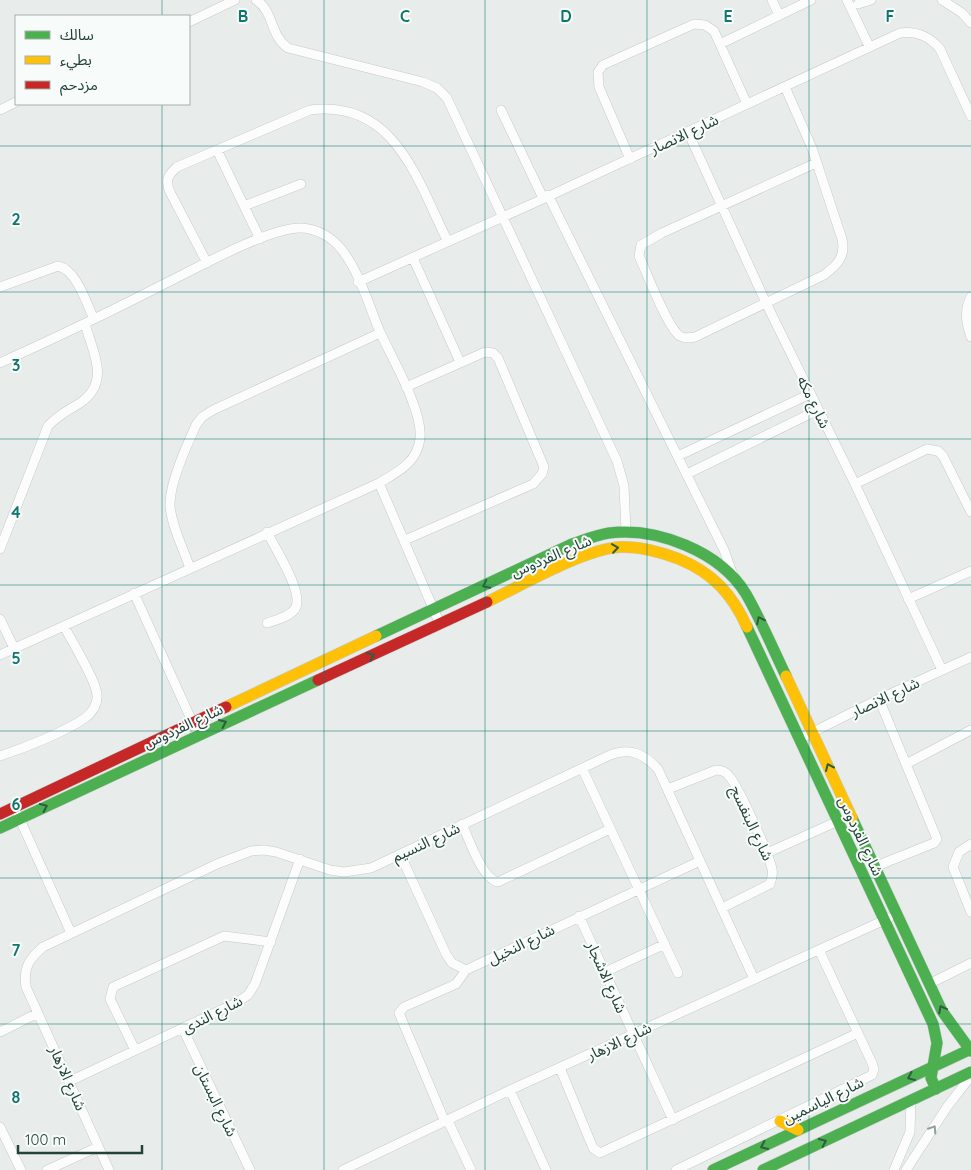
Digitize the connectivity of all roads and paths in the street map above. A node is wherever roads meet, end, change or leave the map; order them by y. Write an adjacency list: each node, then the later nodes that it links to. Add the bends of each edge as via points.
1 (256, 0): 28 (street, via 265,8 276,37 288,48 423,82 442,92 451,104)
2 (772, 0): 9 (street)
3 (811, 0): 9 (street)
4 (848, 0): 13 (street)
5 (871, 0): 8 (street)
6 (942, 0): 11 (street, via 950,3)
7 (233, 1): 10 (street)
8 (858, 4)
9 (780, 15): 12 (street)
10 (190, 22)
11 (971, 23)
12 (720, 44): 16 (street); 22 (street, via 714,31 705,25 694,24 602,65 598,72 599,87)
13 (869, 46): 14 (street, شارع الانصار); 19 (street, شارع الانصار, via 909,32 934,41 945,57)
14 (785, 87): 16 (street, شارع الانصار); 23 (street)
15 (15, 102): 17 (street)
16 (748, 104): 20 (street, شارع الانصار)
17 (0, 110)
18 (501, 110): 25 (street)
19 (971, 116)
20 (688, 132): 22 (street, شارع الانصار); 27 (street, شارع مكه)
21 (217, 150): 26 (street); 30 (street, via 310,110 342,109 358,113 385,130 395,142); 32 (street, via 177,167 167,178 170,192)
22 (630, 159): 25 (street, شارع الانصار)
23 (816, 163): 27 (street); 36 (street, via 844,247 840,260 824,275)
24 (301, 184): 26 (street)
25 (546, 197): 28 (street, شارع الانصار); 46 (street)
26 (244, 206): 29 (street)
27 (723, 206): 36 (street, شارع مكه); 36 (street, via 645,241 639,256 670,324 680,336 688,339)
28 (504, 217): 30 (street, شارع الانصار); 52 (street, via 617,461 624,486)
29 (260, 239): 32 (street); 33 (street, via 281,230 300,228 316,231 342,250)
30 (448, 242): 31 (street, شارع الانصار)
31 (413, 258): 33 (street, شارع الانصار); 41 (street)
32 (207, 263): 37 (street)
33 (358, 282): 39 (street)
34 (0, 287): 37 (street, via 58,266 66,268)
35 (971, 297): 40 (street, via 966,315)
36 (766, 303): 44 (street, شارع مكه)
37 (94, 319): 38 (street)
38 (85, 324): 42 (street); 54 (street, via 96,363 97,383 92,393 48,426)
39 (380, 332): 43 (street); 55 (street, via 213,410 196,425 170,503)
40 (971, 336)
41 (460, 362): 43 (street); 53 (street, via 485,352 498,358 541,458 542,474 533,484)
42 (0, 363)
43 (406, 387): 48 (street, via 419,422 421,437 418,451 410,463)
44 (810, 394): 45 (street, شارع مكه); 46 (street)
45 (818, 410): 47 (street); 49 (street, شارع مكه)
46 (678, 456): 47 (street)
47 (687, 474): 57 (street)
48 (379, 483): 51 (street); 53 (street)
49 (855, 484): 50 (street, via 933,449 944,456); 59 (street, شارع مكه)
50 (971, 512)
51 (267, 532): 55 (street); 63 (street, via 296,589 297,600 291,613)
52 (626, 532): 57 (street, شارع الفردوس, via 684,546 721,565); 60 (street, شارع الفردوس, one-way to 60, via 608,533 572,544)
53 (405, 540): 60 (street)
54 (0, 549)
55 (190, 568): 58 (street)
56 (971, 570): 59 (street)
57 (734, 578): 72 (street, شارع الفردوس, one-way to 57, via 756,612)
58 (134, 593): 64 (street); 70 (street)
59 (908, 599): 68 (street, شارع مكه)
60 (434, 610): 62 (street); 70 (street, شارع الفردوس)
61 (0, 619): 65 (street)
62 (439, 622): 73 (street, شارع الفردوس, one-way to 62); 74 (street, شارع الفردوس, one-way to 74, via 600,551 629,546 668,556 706,573 732,599)
63 (267, 623)
64 (64, 626): 65 (street); 75 (street, via 94,684 98,694 96,704 86,717 70,726)
65 (14, 648): 66 (street)
66 (0, 655)
67 (971, 657): 68 (street, شارع الانصار)
68 (942, 670): 69 (street, شارع الانصار)
69 (879, 699): 72 (street, شارع الانصار); 76 (street)
70 (193, 724): 73 (street); 79 (street, شارع الفردوس)
71 (971, 730): 76 (street)
72 (814, 732): 74 (street, شارع الانصار); 90 (street, شارع الفردوس, one-way to 72)
73 (198, 735): 79 (street, شارع الفردوس, one-way to 73)
74 (799, 739): 81 (street, شارع الفردوس)
75 (0, 756)
76 (908, 763): 90 (street, via 937,839)
77 (582, 768): 78 (street, شارع النسيم, via 620,751 631,751 658,769); 82 (street, شارع النسيم); 84 (street)
78 (668, 788): 86 (street, شارع البنفسج, via 721,770 730,777 739,793); 89 (street, شارع النسيم)
79 (17, 813): 80 (street, شارع الفردوس); 83 (street, شارع الفردوس); 97 (street)
80 (0, 814)
81 (838, 821): 86 (street); 96 (street, شارع الفردوس)
82 (462, 824): 84 (street, via 485,874 498,882); 87 (street, شارع النسيم)
83 (0, 828)
84 (610, 829): 91 (street)
85 (971, 844): 93 (street, via 959,852 953,867)
86 (767, 853): 92 (street, شارع البنفسج, via 773,870 770,884)
87 (400, 854): 88 (street, شارع النسيم, via 358,872 330,870); 102 (street, via 446,954 452,963)
88 (300, 859): 97 (street, شارع النسيم, via 264,850 235,857); 98 (street, شارع الندى)
89 (700, 860): 91 (street, شارع النخيل); 92 (street, شارع النسيم)
90 (874, 867): 94 (street, شارع الفردوس)
91 (638, 889): 95 (street, شارع النخيل); 99 (street)
92 (722, 908): 105 (street, شارع النسيم)
93 (971, 912)
94 (896, 914): 96 (street, شارع الازهار); 106 (street, شارع الفردوس)
95 (579, 916): 102 (street, شارع النخيل); 103 (street, شارع الاشجار)
96 (885, 920): 100 (street, شارع الازهار); 115 (street, شارع الفردوس, via 936,1034 937,1052)
97 (71, 933): 107 (street, شارع النسيم, via 44,947 26,967 26,987)
98 (271, 942): 108 (street, شارع الندى, via 248,995); 112 (street, via 224,936 113,987 110,999)
99 (665, 944): 103 (street); 104 (street)
100 (819, 950): 105 (street, شارع الازهار); 110 (street, شارع الياسمين)
101 (971, 963): 106 (street)
102 (466, 970): 124 (street, شارع النخيل, via 456,984 404,1007 399,1013)
103 (605, 972): 111 (street, شارع الاشجار)
104 (678, 973)
105 (754, 979): 111 (street, شارع الازهار)
106 (929, 984): 113 (street, شارع الفردوس, one-way to 106, via 948,1021)
107 (38, 1013): 109 (street); 118 (street, شارع الازهار)
108 (183, 1029): 112 (street, شارع الندى); 131 (street, شارع البستان)
109 (0, 1032)
110 (858, 1033): 122 (street); 123 (street, شارع الياسمين, via 872,1063 872,1075)
111 (633, 1035): 114 (street, شارع الازهار); 122 (street, شارع الاشجار)
112 (135, 1050): 118 (street, شارع الندى)
113 (970, 1050): 115 (street)
114 (560, 1068): 120 (street, شارع الازهار); 122 (street, via 596,1151 604,1152)
115 (931, 1068): 119 (street, شارع الفردوس); 126 (street, one-way to 126)
116 (971, 1072): 119 (street)
117 (971, 1076): 139 (street, one-way to 117, via 946,1107)
118 (70, 1081): 127 (street, شارع الازهار)
119 (936, 1089): 121 (street)
120 (510, 1090): 124 (street, شارع الازهار); 134 (street)
121 (912, 1101): 137 (street, one-way to 121); 138 (street, via 910,1132)
122 (673, 1120)
123 (780, 1120): 126 (street); 135 (street, شارع الياسمين)
124 (446, 1121): 132 (street, شارع الازهار); 133 (street)
125 (0, 1127): 128 (street)
126 (798, 1130): 136 (street, one-way to 136)
127 (98, 1147): 129 (street); 130 (street, شارع الازهار)
128 (20, 1170)
129 (47, 1170)
130 (109, 1170)
131 (250, 1170)
132 (343, 1170)
133 (471, 1170)
134 (546, 1170)
135 (676, 1170)
136 (713, 1170)
137 (763, 1170)
138 (894, 1170)
139 (906, 1170)

